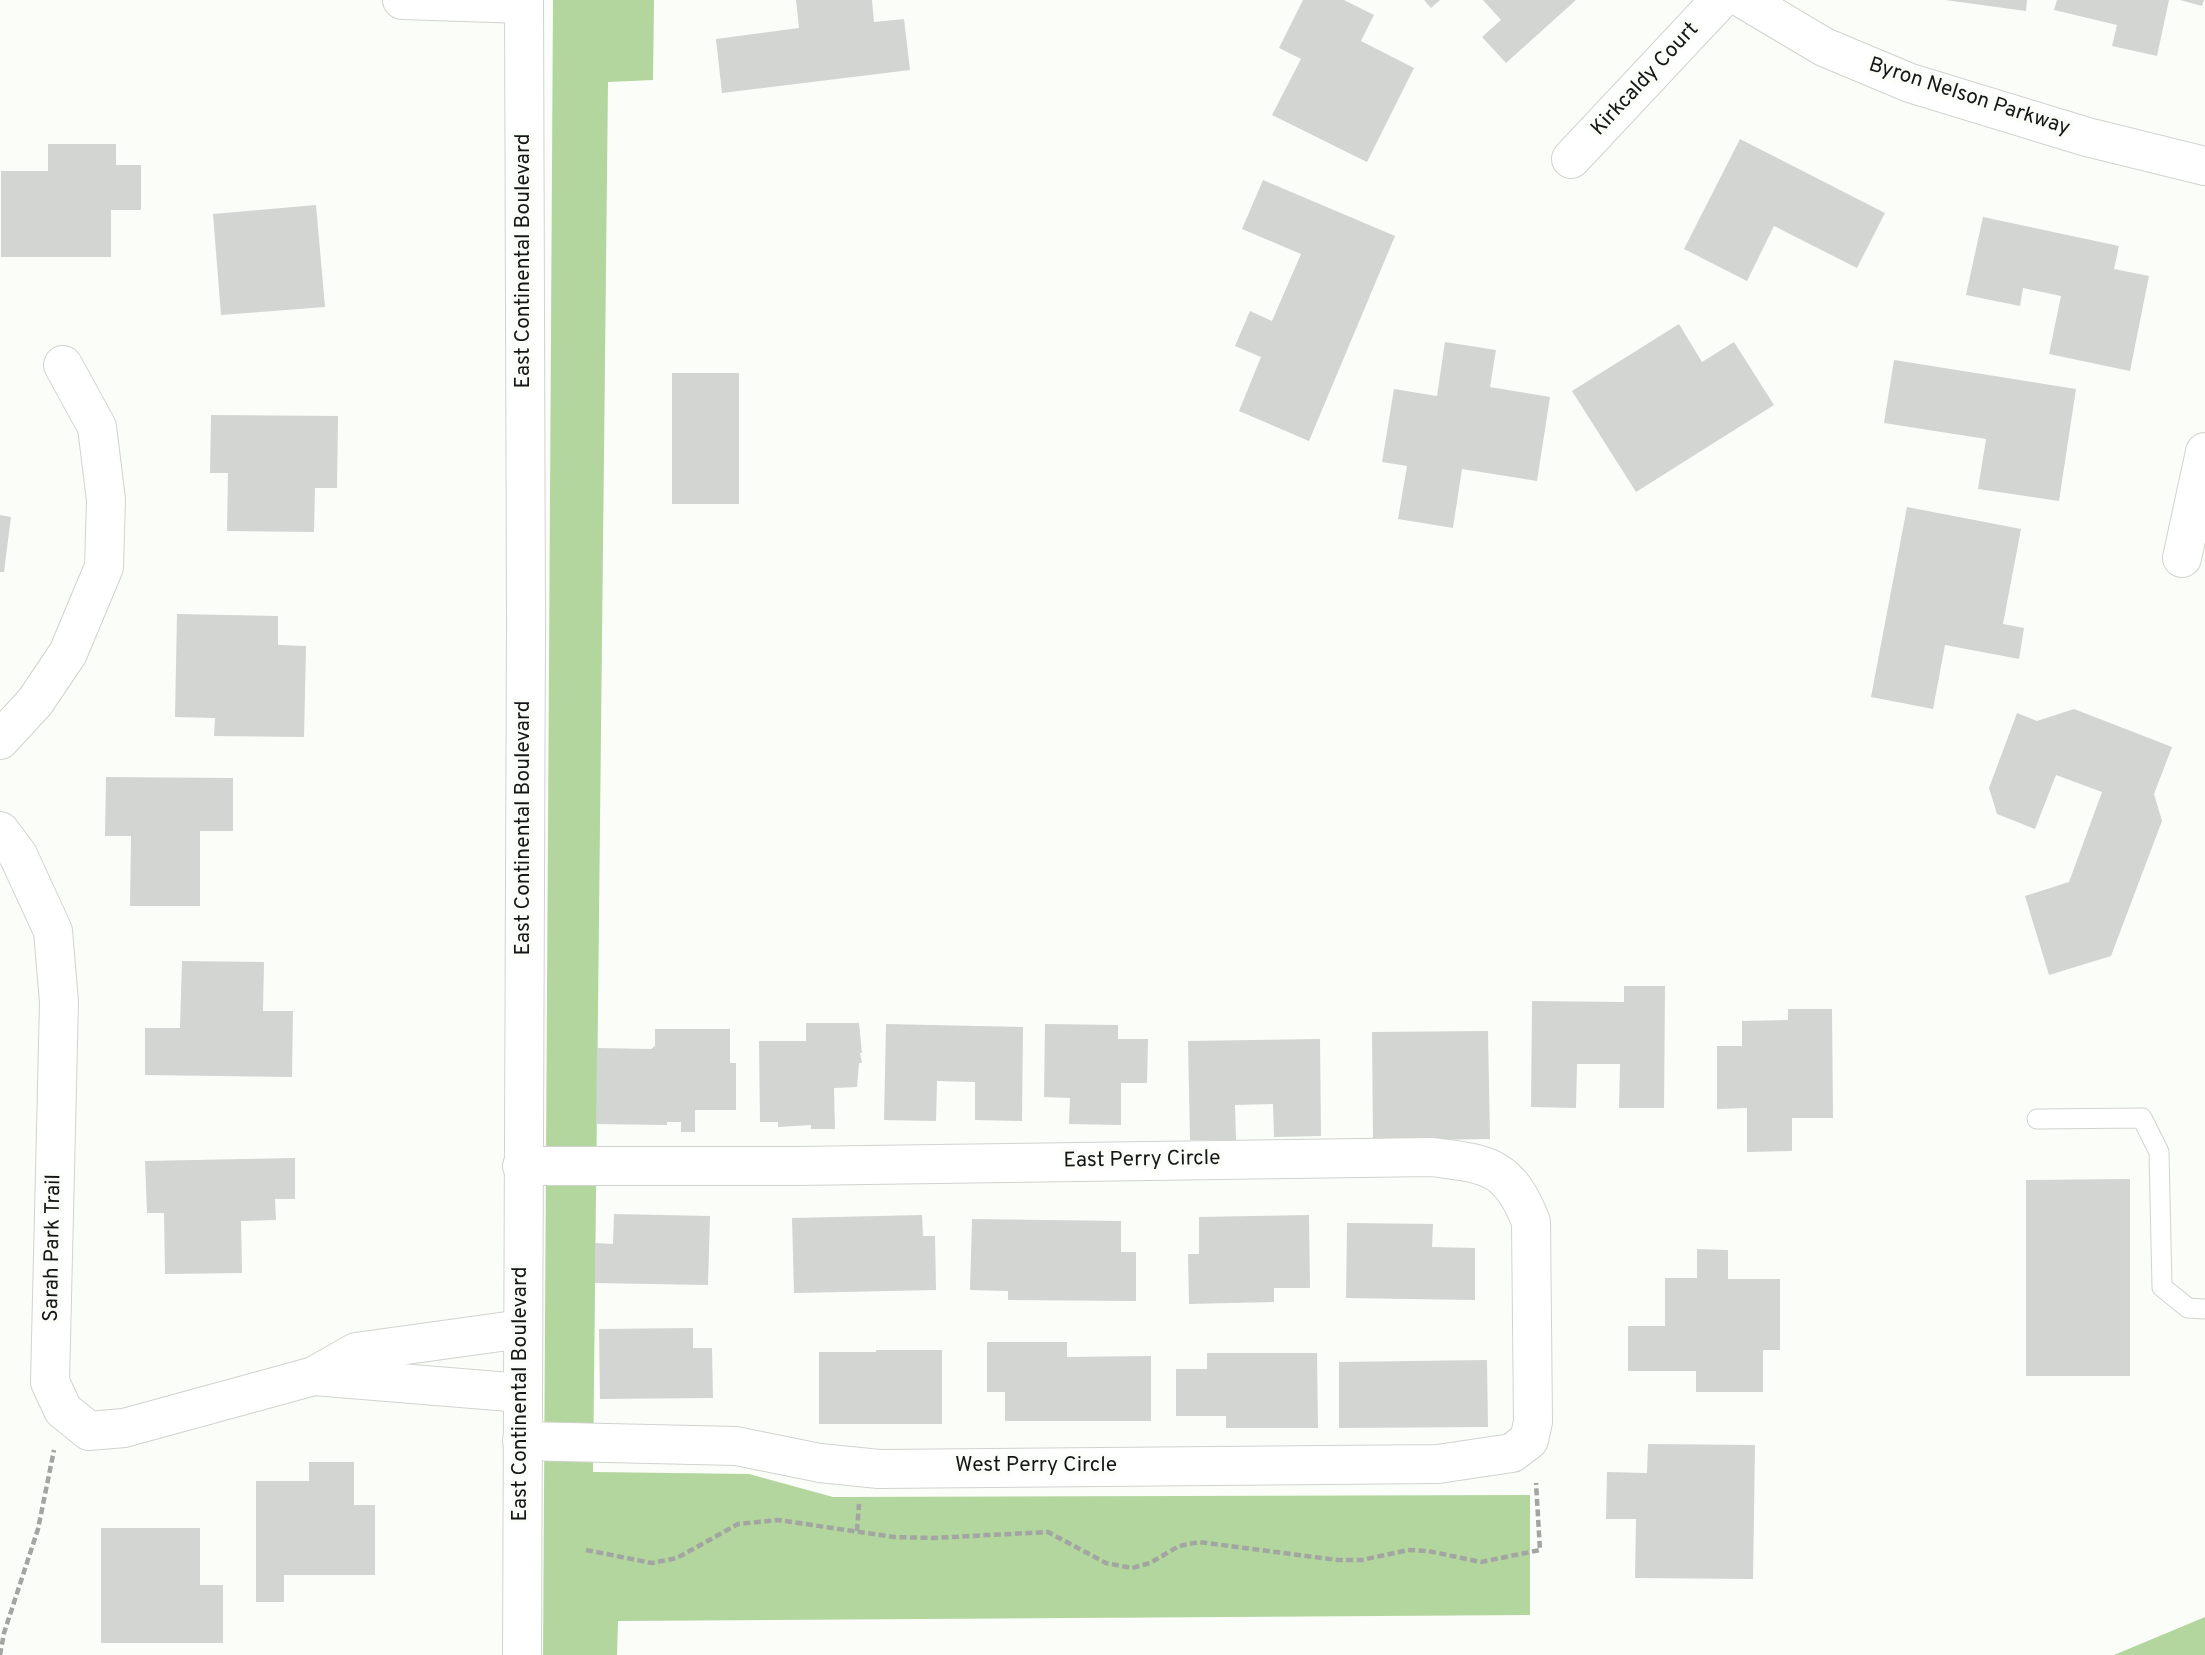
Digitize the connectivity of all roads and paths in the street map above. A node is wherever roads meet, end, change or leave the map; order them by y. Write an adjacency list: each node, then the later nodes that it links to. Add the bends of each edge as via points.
1 (402, 0): 4 (street)
2 (1720, 0): 5 (street, Kirkcaldy Court)
3 (1745, 0): 6 (street, Byron Nelson Parkway, via 1824,47 1910,83 2087,137)
4 (524, 2): 13 (street, East Continental Boulevard)
5 (1571, 159)
6 (2205, 166)
7 (62, 365): 10 (street, via 97,427 106,500 104,567 68,653 35,702)
8 (2205, 452): 9 (street)
9 (2182, 558)
10 (0, 740)
11 (0, 831): 18 (street, Sarah Park Trail, via 18,855 52,931 59,1002 50,1382)
12 (2038, 1119): 14 (lane, via 2142,1118 2159,1152 2162,1287 2189,1308)
13 (522, 1166): 15 (street, East Continental Boulevard); 19 (street, East Perry Circle, via 1432,1157 1477,1162 1496,1171 1520,1194 1531,1222)
14 (2205, 1309)
15 (522, 1329): 16 (street, via 356,1352); 17 (street, East Continental Boulevard)
16 (314, 1376): 17 (street); 18 (street, via 124,1428 89,1431)
17 (522, 1393): 20 (street, East Continental Boulevard)
18 (62, 1410): 22 (path, via 38,1529)
19 (1533, 1422): 20 (street, West Perry Circle, via 1529,1440 1512,1453 1438,1464 879,1469 736,1446); 21 (path, via 1540,1550 1481,1562 1408,1550 1362,1560 1298,1557 1199,1542 1180,1546 1150,1563 1120,1568 1048,1532 933,1538 778,1520 738,1524 677,1558 652,1563)
20 (522, 1441): 23 (street, East Continental Boulevard)
21 (586, 1550)
22 (0, 1655)
23 (522, 1655)

